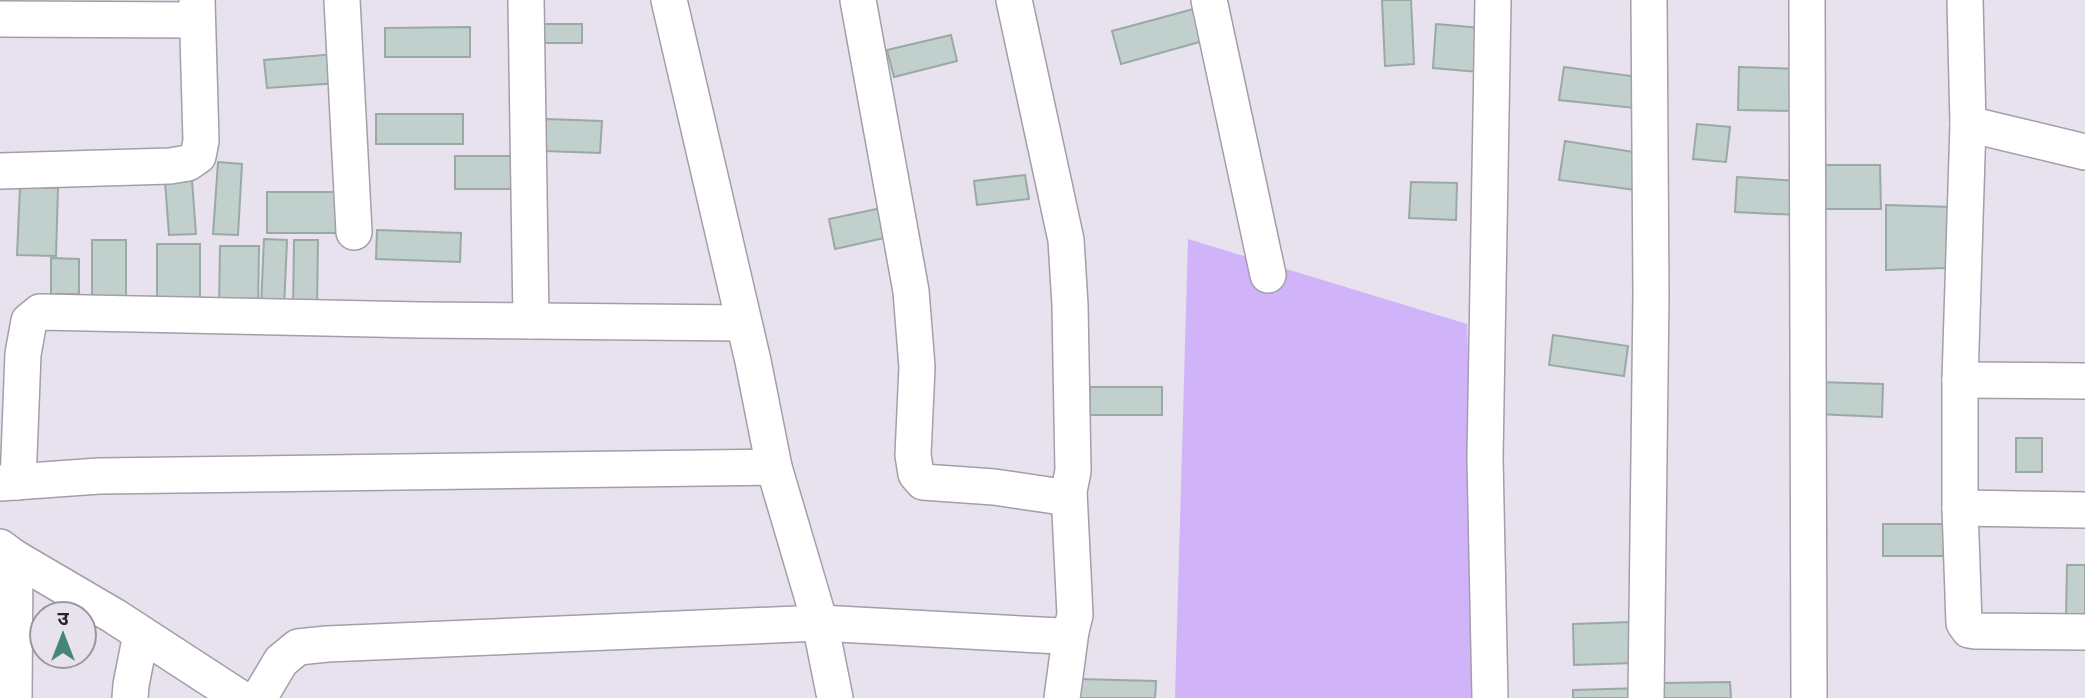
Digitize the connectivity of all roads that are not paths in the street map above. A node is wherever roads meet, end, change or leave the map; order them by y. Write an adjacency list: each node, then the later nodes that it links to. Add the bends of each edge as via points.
1 (342, 0): 16 (street)
2 (526, 0): 18 (street)
3 (669, 0): 19 (street)
4 (858, 0): 24 (street, via 911,290 917,367 916,474 923,482 1062,497)
5 (1014, 0): 24 (street, via 1066,240 1073,471)
6 (1209, 0): 17 (street)
7 (1493, 0): 38 (street, via 1485,458)
8 (1649, 0): 39 (street)
9 (1807, 0): 40 (street)
10 (1965, 0): 13 (street)
11 (197, 10): 12 (street); 15 (street, via 198,156 170,166)
12 (0, 19)
13 (1968, 124): 14 (street); 20 (street)
14 (2085, 152)
15 (0, 171)
16 (354, 232)
17 (1268, 275)
18 (531, 321): 19 (street); 23 (street, via 40,312 29,321)
19 (744, 323): 22 (street)
20 (1960, 380): 21 (street); 25 (street)
21 (2085, 381)
22 (774, 467): 23 (street, via 99,476); 28 (street)
23 (9, 482)
24 (1069, 491): 29 (street, via 1076,615)
25 (1960, 508): 26 (street); 30 (street, via 1964,622 1969,630)
26 (2085, 510)
27 (7, 552): 31 (street); 32 (street)
28 (820, 623): 29 (street, via 1059,636); 35 (street, via 327,643 298,647 281,661); 36 (street)
29 (1071, 631): 37 (street)
30 (2085, 632)
31 (141, 634): 33 (street); 34 (street)
32 (14, 698)
33 (130, 698)
34 (240, 698)
35 (259, 698)
36 (835, 698)
37 (1062, 698)
38 (1490, 698)
39 (1646, 698)
40 (1809, 698)

